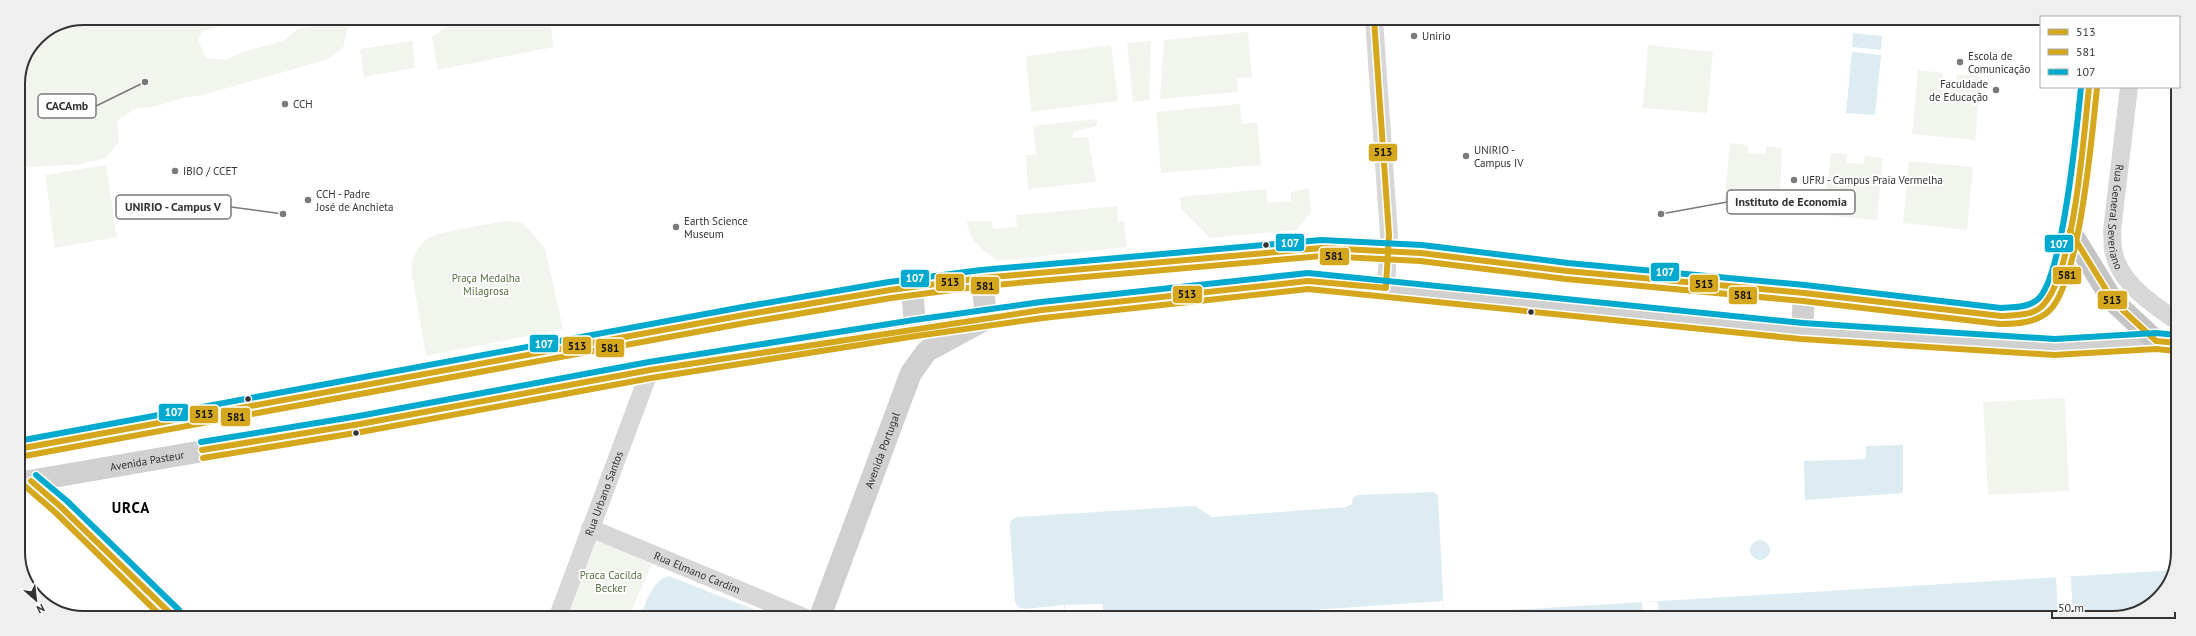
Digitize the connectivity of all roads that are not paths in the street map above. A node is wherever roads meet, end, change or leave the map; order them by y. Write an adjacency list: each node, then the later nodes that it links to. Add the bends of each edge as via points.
1 (1374, 25): 5 (street)
2 (2089, 88): 4 (highway)
3 (2129, 88): 10 (street, Rua General Severiano, via 2112,231 2113,250 2121,271 2132,286)
4 (2070, 231): 9 (street, via 2060,272 2046,304 2019,315 2001,316); 14 (highway, via 2113,301)
5 (1389, 251): 6 (street, via 1322,248); 8 (street); 9 (street, via 1566,271)
6 (982, 278): 7 (street); 11 (street)
7 (912, 287): 12 (street); 17 (street, via 737,316)
8 (1386, 288): 11 (street, Avenida Pasteur, via 1308,281 1042,310); 13 (street, Avenida Pasteur)
9 (1804, 293): 13 (street)
10 (2171, 317)
11 (986, 319): 12 (street, Avenida Pasteur); 26 (street, Avenida Portugal, via 927,351 911,373)
12 (915, 328): 16 (street, Avenida Pasteur)
13 (1802, 331): 14 (street, Avenida Pasteur, via 2055,347)
14 (2156, 341): 15 (highway, Avenida Pasteur)
15 (2171, 342)
16 (650, 370): 19 (street, Avenida Pasteur, via 360,424); 22 (street, Rua Urbano Santos)
17 (206, 414): 18 (street); 19 (street)
18 (25, 448)
19 (214, 448): 20 (street, Avenida Pasteur)
20 (25, 482)
21 (25, 483): 23 (street, via 61,507)
22 (590, 528): 24 (street, Rua Urbano Santos); 25 (street, Rua Elmano Cardim)
23 (168, 611)
24 (560, 611)
25 (790, 611)
26 (822, 611)

